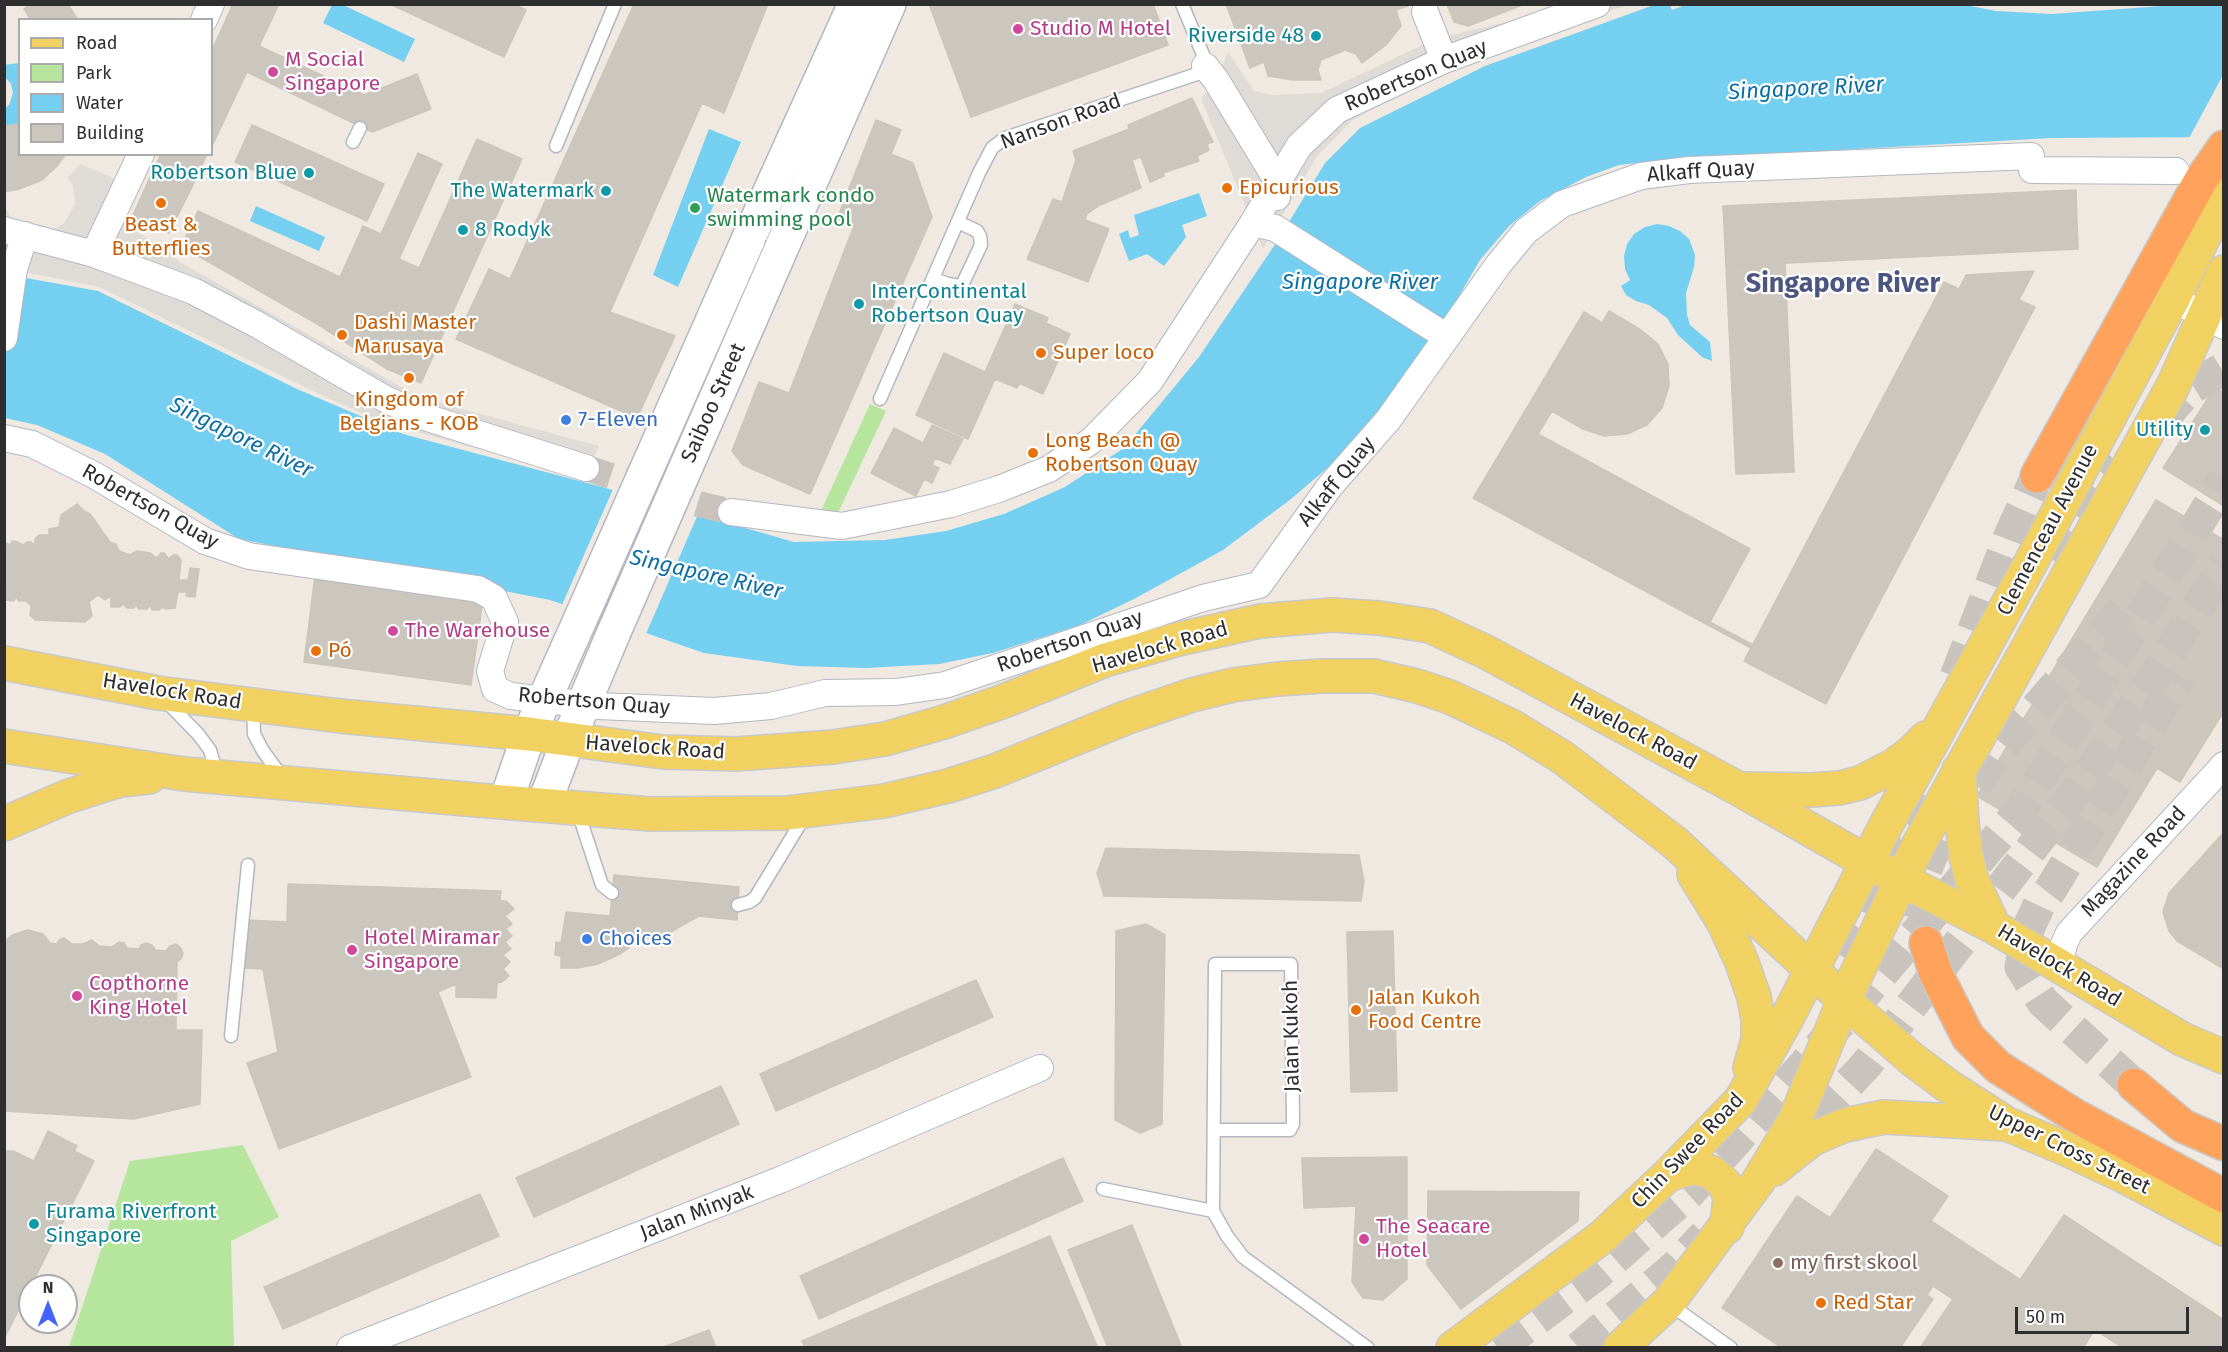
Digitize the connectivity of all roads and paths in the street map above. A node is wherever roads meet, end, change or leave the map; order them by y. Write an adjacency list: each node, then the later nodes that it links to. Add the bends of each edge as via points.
1 (211, 4): 8 (street)
2 (615, 4): 13 (lane)
3 (855, 4): 37 (street, Saiboo Street, bridge)
4 (889, 4): 39 (street, Saiboo Street, bridge)
5 (1182, 4): 10 (lane)
6 (1597, 4): 9 (street, Robertson Quay)
7 (1423, 8): 9 (street)
8 (205, 18)
9 (1444, 60): 16 (street, Robertson Quay, via 1337,110 1299,147)
10 (1205, 66): 16 (street); 18 (lane, Nanson Road, via 1200,73 1005,138 992,148)
11 (360, 128): 12 (lane)
12 (353, 142)
13 (556, 146)
14 (2223, 147): 17 (highway)
15 (140, 156): 21 (street)
16 (1278, 182): 19 (street)
17 (2200, 182): 22 (main road, Clemenceau Avenue); 27 (street, Alkaff Quay, via 2032,170 2031,156 1689,170 1641,176 1562,204 1526,231); 32 (highway)
18 (958, 222): 24 (lane, Nanson Road); 24 (lane, via 977,231 981,245 963,283 948,284)
19 (1264, 225): 27 (street); 33 (street, via 1150,381 1091,441 1050,469 951,504 842,526)
20 (15, 233): 21 (street); 28 (street)
21 (94, 254): 31 (street, via 193,291 387,400 431,410)
22 (2193, 257): 23 (street); 25 (main road, Clemenceau Avenue)
23 (2223, 272): 26 (main road, Clemenceau Avenue)
24 (934, 279): 29 (lane, Nanson Road)
25 (2173, 298): 26 (street); 40 (main road, Clemenceau Avenue)
26 (2214, 321): 45 (main road, Clemenceau Avenue, via 2173,387)
27 (1447, 337): 34 (street, Alkaff Quay, via 1388,420 1330,486)
28 (4, 338)
29 (880, 399)
30 (4, 438): 37 (street, Robertson Quay, via 32,444 94,475 205,541 249,556 478,589 495,598 505,622 490,671 495,689)
31 (586, 468)
32 (2037, 476)
33 (731, 512)
34 (1259, 585): 39 (street, Robertson Quay, via 1192,601 945,685 896,692 825,693 771,706 714,711)
35 (4, 663): 36 (main road, Havelock Road)
36 (158, 693): 38 (main road, Havelock Road); 47 (lane, via 210,750)
37 (544, 701): 39 (street, Robertson Quay); 41 (street, Saiboo Street)
38 (253, 704): 41 (main road, Havelock Road); 48 (lane, via 255,734)
39 (584, 705): 42 (street, Saiboo Street)
40 (1946, 718): 49 (main road, via 1911,753 1860,783 1811,790); 56 (main road, Clemenceau Avenue)
41 (528, 734): 42 (main road, Havelock Road); 50 (street, Saiboo Street)
42 (568, 741): 49 (main road, Havelock Road, via 673,753 736,754 885,739 1004,701 1105,660 1179,639 1260,621 1332,615 1430,627 1496,657); 51 (street, Saiboo Street)
43 (4, 746): 46 (main road)
44 (2223, 765): 63 (street, Magazine Road, via 2069,933)
45 (1959, 770): 58 (main road, Clemenceau Avenue); 61 (main road, via 1966,856 1972,880)
46 (184, 774): 47 (main road); 54 (main road, via 120,780 69,796)
47 (217, 777): 48 (main road)
48 (286, 783): 50 (main road)
49 (1739, 789): 56 (main road, Havelock Road)
50 (506, 801): 51 (main road)
51 (544, 804): 52 (main road)
52 (576, 807): 53 (main road, via 650,814); 59 (lane, via 602,885)
53 (808, 811): 55 (main road, via 884,801 948,786 995,771 1125,717 1223,687 1278,679 1374,676 1450,697 1513,728 1562,757); 60 (lane, via 755,898)
54 (4, 824)
55 (1674, 842): 64 (main road); 70 (main road, via 1724,923 1754,997 1758,1040)
56 (1867, 862): 58 (main road, Havelock Road); 64 (main road, Chin Swee Road)
57 (248, 865): 66 (lane)
58 (1902, 880): 61 (main road, Havelock Road); 65 (main road)
59 (612, 893)
60 (738, 904)
61 (1994, 927): 63 (main road, Havelock Road)
62 (1926, 943): 77 (highway, via 1936,974 1968,1037 1998,1067)
63 (2059, 967): 67 (main road, Havelock Road, via 2182,1039)
64 (1812, 970): 65 (main road, Upper Cross Street); 70 (main road, Chin Swee Road)
65 (1845, 1000): 71 (main road, Upper Cross Street, via 1913,1060); 75 (main road, via 1795,1120)
66 (231, 1036)
67 (2223, 1057)
68 (1040, 1068): 82 (street, Jalan Minyak)
69 (2134, 1085): 73 (highway, via 2183,1126)
70 (1741, 1100): 74 (main road, Chin Swee Road)
71 (2007, 1124): 75 (main road, via 1884,1117 1845,1125 1812,1139); 80 (main road, Upper Cross Street, via 2114,1172)
72 (1215, 1130): 72 (lane, Jalan Kukoh, via 1215,964 1291,964 1293,1124 1290,1130); 78 (lane, Jalan Kukoh)
73 (2223, 1144)
74 (1668, 1175): 79 (main road, via 1698,1168 1713,1173 1724,1183 1730,1197); 85 (main road, Chin Swee Road, via 1602,1237)
75 (1759, 1180): 79 (main road)
76 (1103, 1190): 78 (lane)
77 (2223, 1196)
78 (1213, 1211): 84 (lane, via 1243,1257)
79 (1727, 1227): 81 (main road)
80 (2223, 1229)
81 (1668, 1304): 86 (main road); 87 (lane)
82 (406, 1337): 83 (street, Jalan Minyak)
83 (350, 1347)
84 (1368, 1347)
85 (1453, 1347)
86 (1620, 1347)
87 (1731, 1347)

